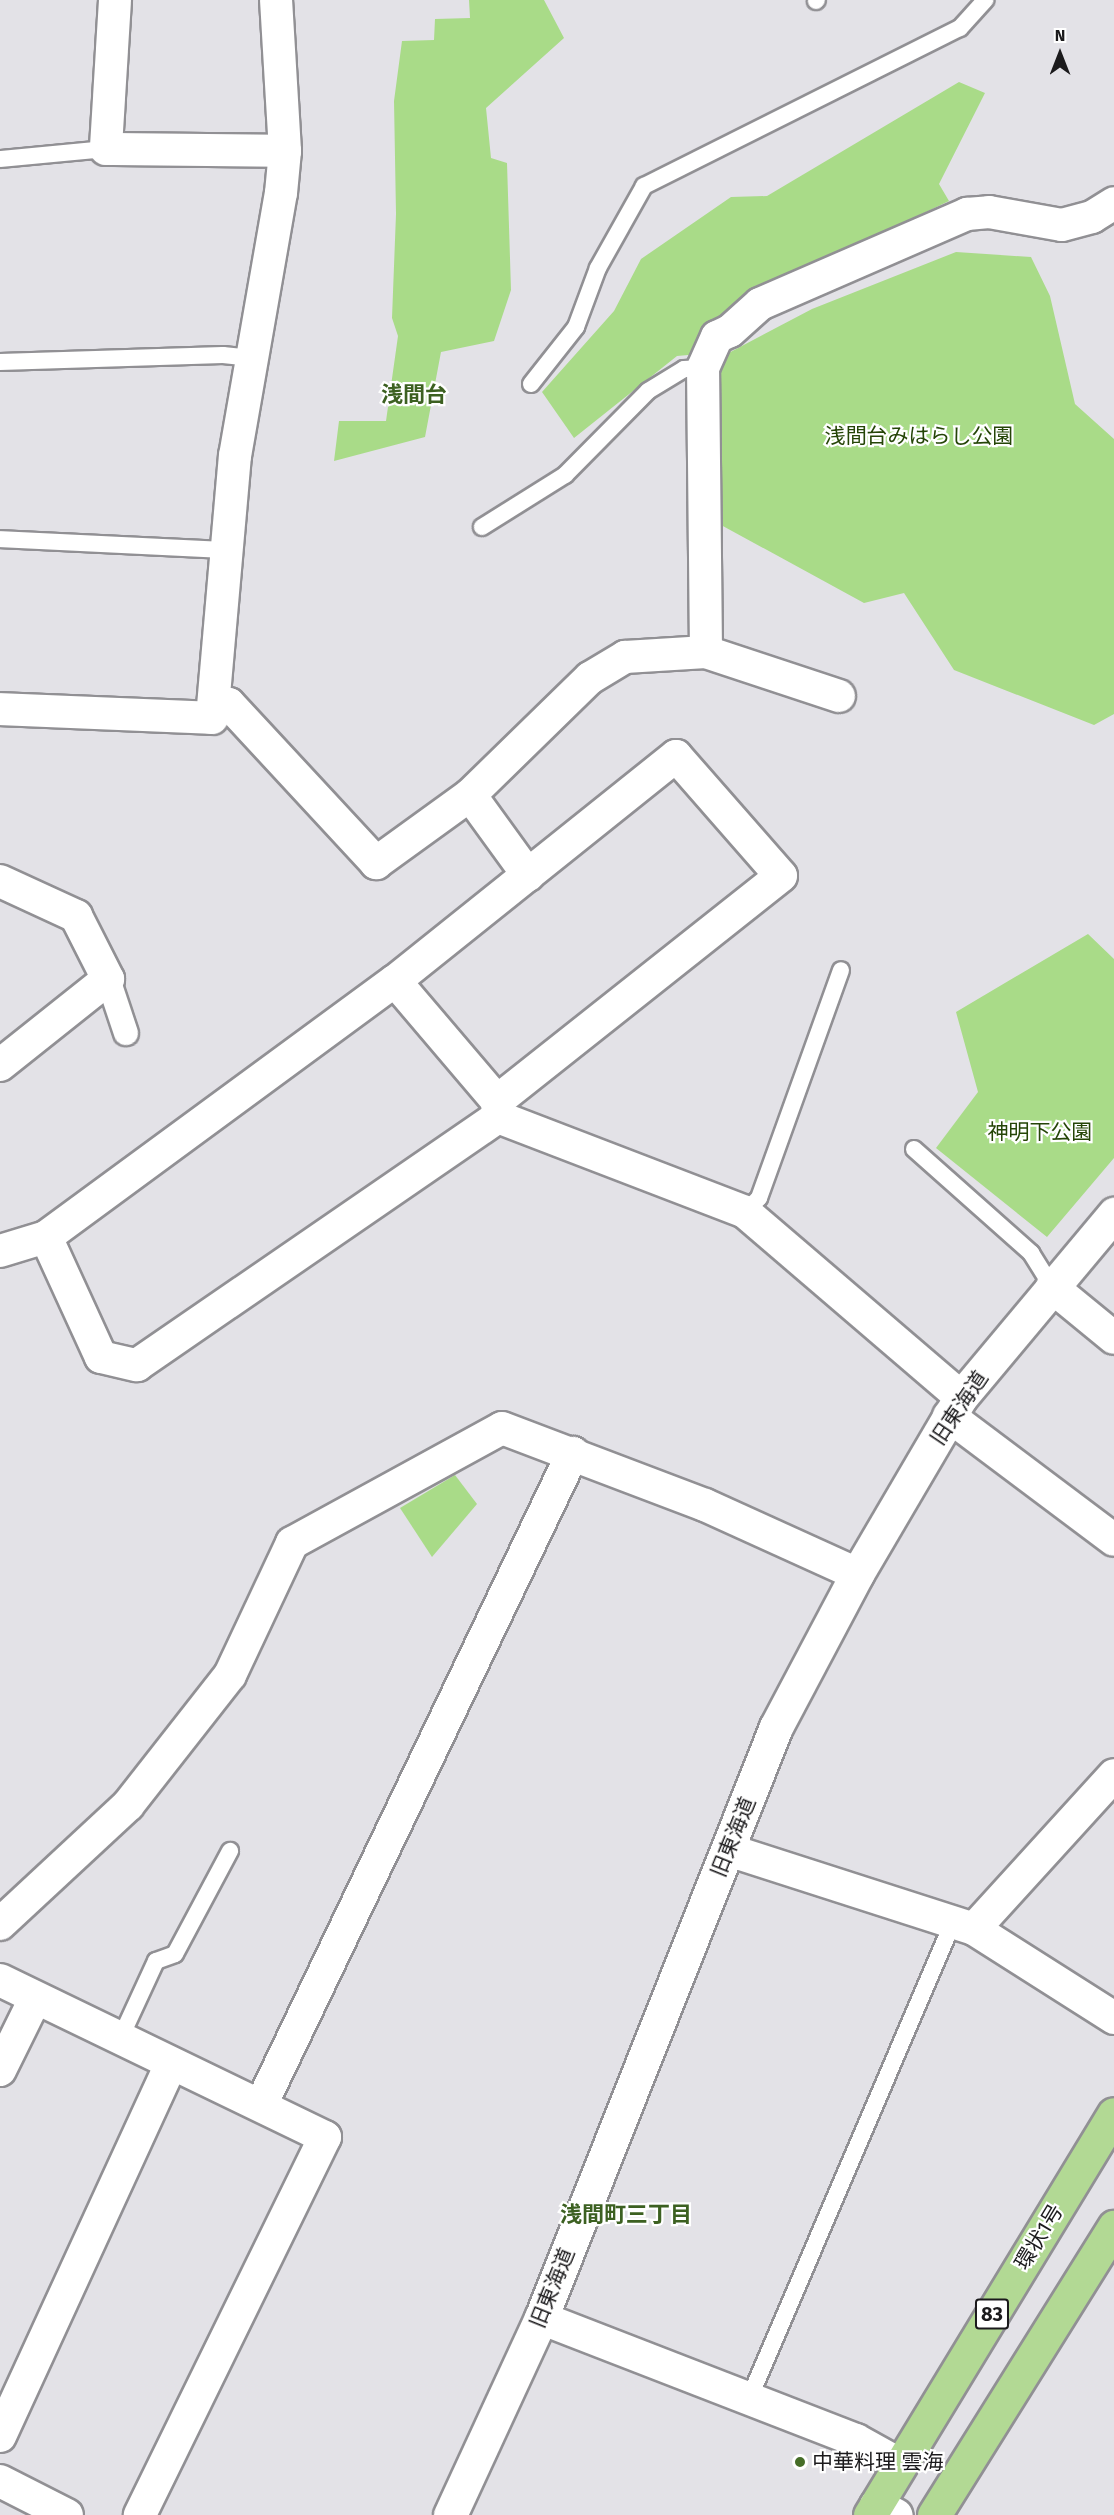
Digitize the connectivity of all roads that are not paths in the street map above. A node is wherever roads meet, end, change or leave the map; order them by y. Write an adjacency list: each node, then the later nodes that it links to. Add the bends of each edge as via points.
1 (115, 0): 4 (street)
2 (276, 0): 5 (street)
3 (985, 0): 11 (lane, via 960,28 644,186 598,268 576,327)
4 (106, 149): 5 (street); 6 (lane)
5 (285, 152): 8 (street)
6 (0, 159)
7 (1114, 204): 10 (street, via 1092,217 1062,225 989,212 967,214 760,304 730,331 717,337)
8 (252, 358): 9 (lane, via 223,355); 14 (street, via 235,456)
9 (0, 362)
10 (703, 368): 12 (lane, via 684,369 648,392 564,475); 15 (street)
11 (531, 384)
12 (482, 527)
13 (0, 539): 14 (lane)
14 (227, 550): 17 (street)
15 (706, 652): 16 (street); 19 (street, via 625,657 590,678)
16 (839, 696)
17 (214, 701): 18 (street, via 212,718); 19 (street, via 230,704 376,863)
18 (0, 709)
19 (471, 795): 20 (street)
20 (528, 875): 24 (street); 27 (street, via 676,756 781,876)
21 (0, 881): 23 (street, via 76,916)
22 (841, 970): 29 (lane, via 759,1198)
23 (108, 979): 25 (street); 26 (street)
24 (395, 981): 27 (street); 31 (street, via 163,1146)
25 (126, 1033)
26 (0, 1065)
27 (497, 1109): 29 (street); 31 (street, via 137,1365 101,1357)
28 (914, 1149): 33 (lane, via 1031,1253)
29 (745, 1212): 35 (street)
30 (1114, 1214): 33 (street, 旧東海道)
31 (46, 1237): 32 (street)
32 (0, 1251)
33 (1052, 1287): 34 (street); 35 (street, 旧東海道)
34 (1114, 1338)
35 (955, 1407): 37 (street); 38 (street, 旧東海道)
36 (573, 1453): 38 (street, via 705,1505); 42 (street, via 502,1428 292,1543 231,1675 128,1806); 50 (street)
37 (1114, 1540)
38 (857, 1574): 40 (street, 旧東海道, via 776,1727)
39 (1114, 1775): 43 (street)
40 (728, 1850): 43 (street); 53 (street, 旧東海道)
41 (230, 1851): 47 (lane, via 176,1954 156,1961)
42 (0, 1924)
43 (963, 1925): 46 (street); 54 (lane)
44 (0, 1980): 45 (street)
45 (35, 1998): 47 (street); 49 (street)
46 (1114, 2018)
47 (120, 2039): 48 (street)
48 (171, 2065): 50 (street); 55 (street)
49 (0, 2070)
50 (261, 2104): 60 (street, via 325,2137)
51 (1114, 2114): 56 (main road, 環状1号 / 83)
52 (1114, 2227): 62 (main road)
53 (541, 2318): 54 (street); 61 (street, 旧東海道)
54 (749, 2398): 56 (street, via 856,2440)
55 (0, 2436)
56 (901, 2465): 58 (main road, 環状1号 / 83)
57 (0, 2481): 59 (street)
58 (881, 2512)
59 (67, 2515)
60 (140, 2515)
61 (450, 2515)
62 (934, 2515)

